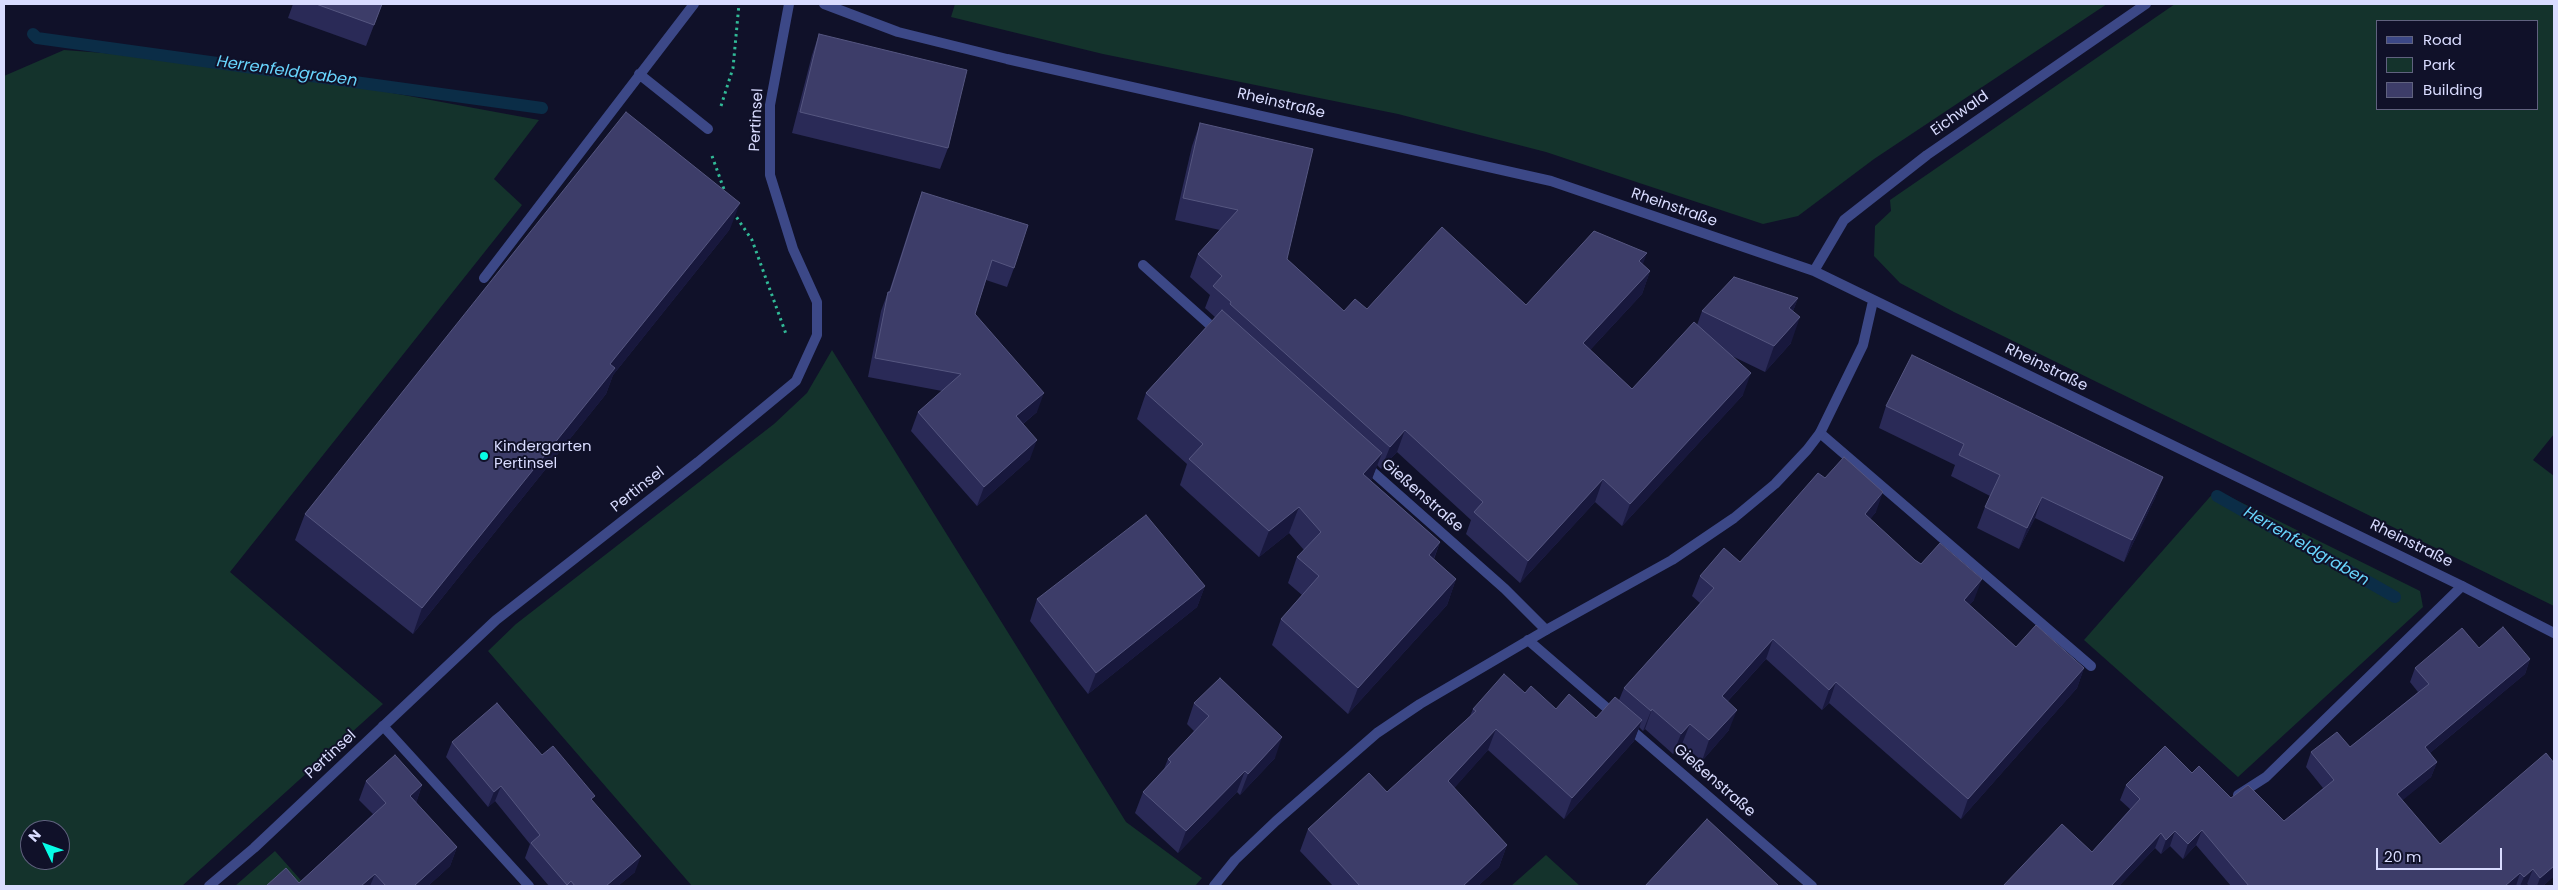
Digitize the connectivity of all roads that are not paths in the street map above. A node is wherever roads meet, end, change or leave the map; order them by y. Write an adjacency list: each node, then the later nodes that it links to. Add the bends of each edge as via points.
1 (694, 4): 5 (street)
2 (789, 4): 19 (street, Pertinsel, via 770,105 770,175 793,249 817,302 816,335 796,381 496,620)
3 (824, 4): 8 (street, Rheinstraße, via 898,32 1007,59 1551,181)
4 (2146, 4): 8 (street, Eichwald, via 1927,155 1844,220)
5 (640, 74): 6 (street); 9 (street)
6 (708, 130)
7 (1143, 265): 11 (street)
8 (1814, 271): 10 (street, Rheinstraße)
9 (484, 278)
10 (1873, 301): 12 (street, via 1863,345); 14 (street, Rheinstraße)
11 (1230, 344)
12 (1820, 433): 15 (street, via 1775,484 1734,518 1672,560); 18 (street)
13 (1360, 461): 15 (street, Gießenstraße, via 1505,589)
14 (2462, 586): 16 (street, Rheinstraße); 20 (street, Rheinstraße, via 2266,777)
15 (1546, 630): 17 (street)
16 (2554, 633)
17 (1528, 640): 23 (street, via 1377,733 1276,821 1235,860); 24 (street, Gießenstraße)
18 (2091, 666)
19 (383, 726): 21 (street, Pertinsel); 22 (street)
20 (2224, 803)
21 (209, 886)
22 (529, 886)
23 (1214, 886)
24 (1812, 886)

